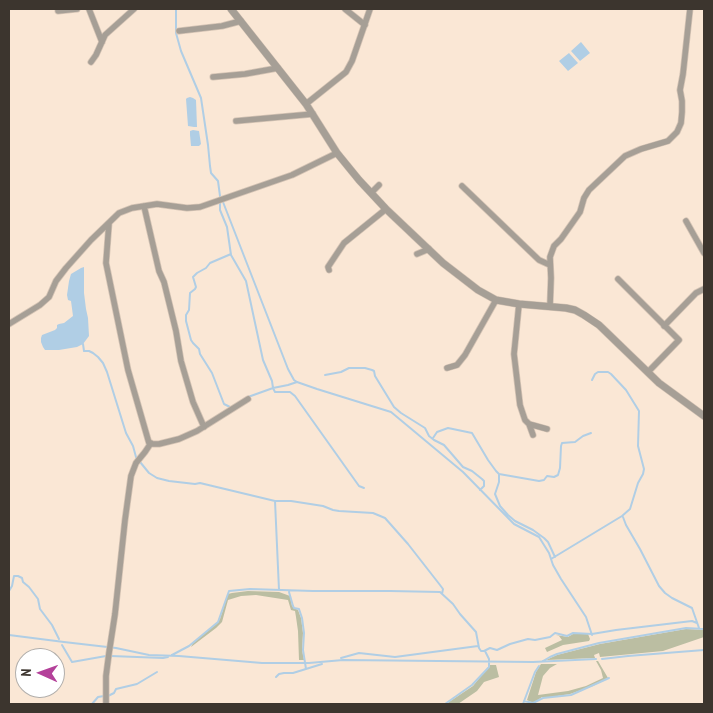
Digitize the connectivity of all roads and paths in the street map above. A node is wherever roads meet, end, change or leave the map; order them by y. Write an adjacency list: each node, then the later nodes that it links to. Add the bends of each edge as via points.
1 (77, 9): 8 (street)
2 (89, 9): 12 (street)
3 (134, 9): 12 (street, via 105,35)
4 (231, 9): 9 (street)
5 (345, 9): 10 (street)
6 (370, 9): 10 (street)
7 (690, 9): 30 (street, via 680,90 681,123 677,132 668,141 625,156 589,190 580,212 554,246)
8 (58, 11)
9 (241, 21): 11 (street); 14 (street)
10 (365, 25): 16 (street, via 346,72)
11 (179, 31)
12 (102, 42): 13 (street)
13 (91, 62)
14 (278, 68): 15 (street); 16 (street)
15 (213, 77)
16 (306, 104): 17 (street)
17 (313, 114): 18 (street); 19 (street)
18 (236, 121)
19 (337, 153): 22 (street); 23 (street, via 292,175 200,207)
20 (379, 185): 22 (street)
21 (462, 186): 30 (street, via 539,260)
22 (371, 193): 24 (street)
23 (144, 206): 26 (street, via 119,213); 44 (street, via 182,362)
24 (386, 209): 27 (street); 31 (street, via 348,239)
25 (686, 221): 28 (street)
26 (109, 223): 37 (street, via 66,268 49,297); 47 (street, via 106,263 128,370)
27 (429, 249): 29 (street); 34 (street, via 459,276)
28 (704, 253)
29 (417, 254)
30 (550, 265): 36 (street)
31 (329, 270)
32 (618, 279): 38 (street)
33 (704, 289): 38 (street)
34 (496, 300): 35 (street); 39 (street, via 465,355 457,365)
35 (519, 304): 36 (street); 43 (street, via 515,367 520,405)
36 (550, 306): 40 (street, via 575,310 599,325)
37 (9, 324)
38 (664, 326): 40 (street, via 679,340)
39 (447, 368)
40 (648, 372): 42 (street)
41 (248, 399): 44 (street)
42 (704, 416)
43 (529, 424): 45 (street); 46 (street)
44 (204, 427): 47 (street, via 179,439)
45 (547, 429)
46 (533, 436)
47 (151, 444): 48 (street, via 136,463 130,482 107,668)
48 (106, 704)

